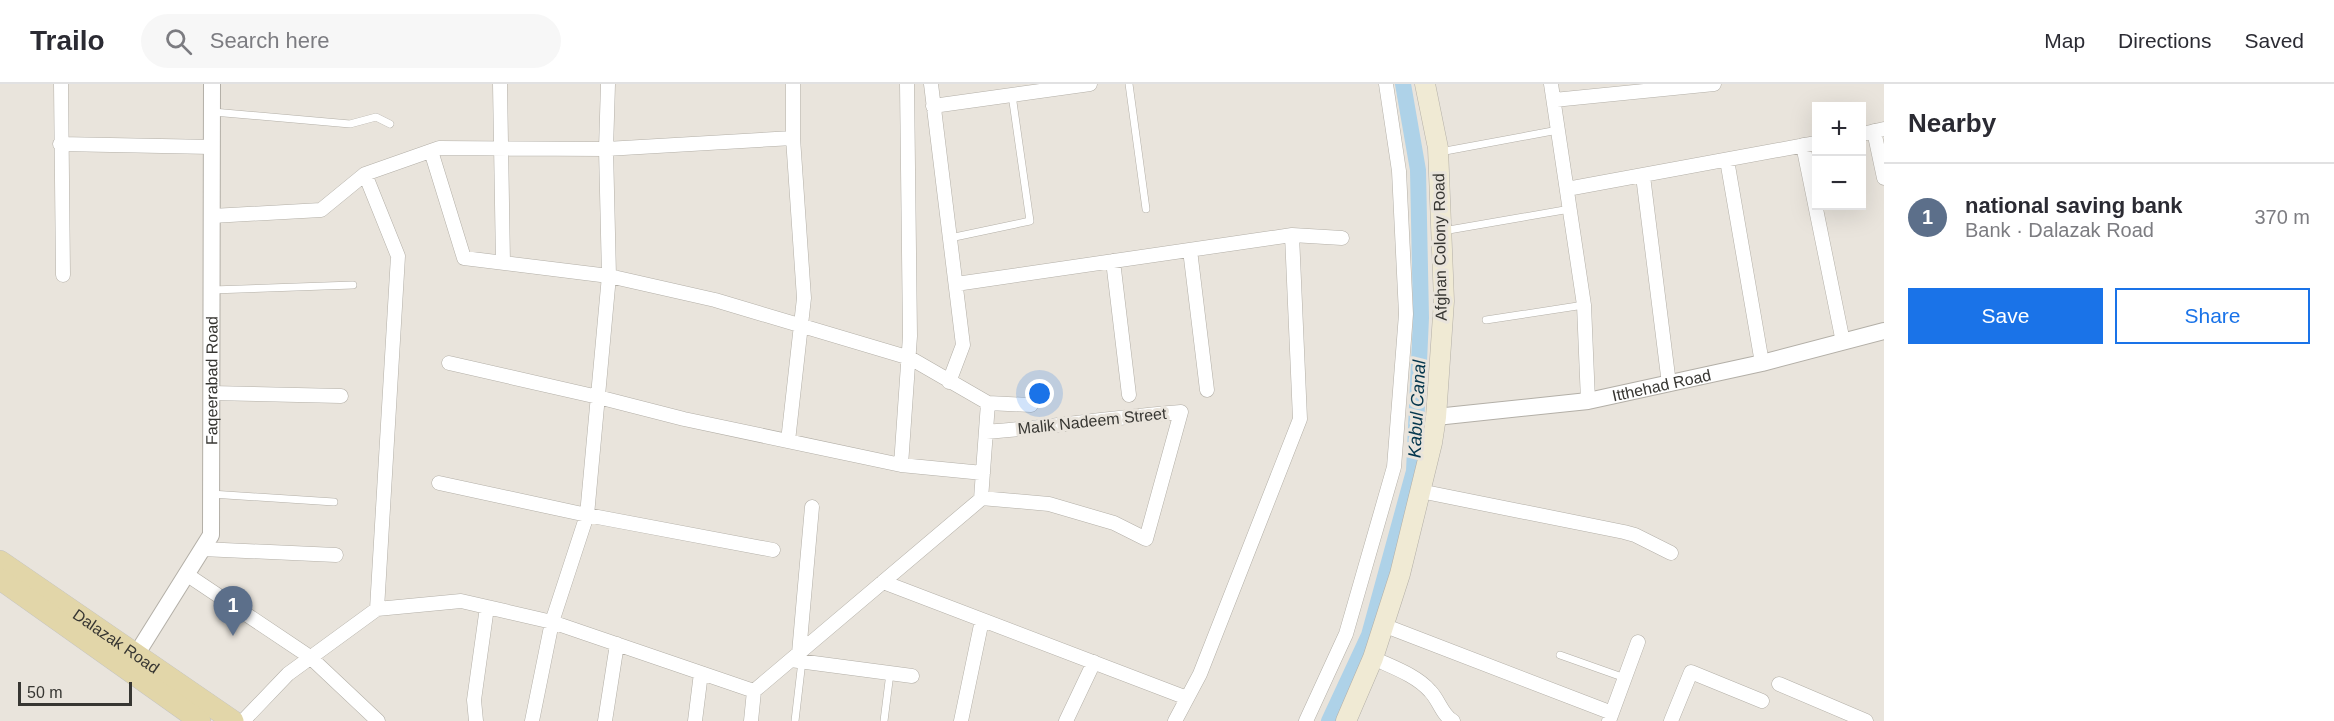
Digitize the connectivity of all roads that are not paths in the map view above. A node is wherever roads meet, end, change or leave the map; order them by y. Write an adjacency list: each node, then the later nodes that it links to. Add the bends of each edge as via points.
1 (61, 84): 22 (street)
2 (212, 84): 17 (street, Faqeerabad Road)
3 (500, 84): 25 (street)
4 (608, 84): 26 (street)
5 (793, 84): 21 (street)
6 (907, 84): 54 (street)
7 (931, 84): 16 (street)
8 (1090, 84): 14 (street)
9 (1130, 84): 34 (lane)
10 (1386, 84): 125 (street, via 1399,171 1406,314 1394,467 1346,634)
11 (1425, 84): 28 (main road, Afghan Colony Road)
12 (1551, 84): 15 (street)
13 (1714, 84): 15 (street)
14 (1012, 95): 16 (street); 39 (lane, via 1030,221)
15 (1554, 100): 19 (street)
16 (933, 106): 39 (street)
17 (212, 112): 18 (lane, via 350,124 376,117); 24 (street, Faqeerabad Road)
18 (390, 124)
19 (1558, 130): 28 (lane); 33 (street)
20 (1873, 132): 32 (street)
21 (793, 138): 26 (street); 51 (street, via 804,298)
22 (60, 144): 24 (street); 44 (street)
23 (1810, 144): 29 (street); 53 (street)
24 (212, 147): 36 (street, Faqeerabad Road)
25 (500, 148): 26 (street); 27 (street); 43 (street)
26 (606, 149): 45 (street)
27 (431, 151): 30 (street); 43 (street, via 464,258)
28 (1438, 152): 37 (main road, Afghan Colony Road)
29 (1727, 160): 31 (street); 56 (street)
30 (364, 174): 36 (street, via 321,210); 89 (street, via 398,256)
31 (1643, 176): 33 (street); 58 (street)
32 (1884, 178)
33 (1567, 189): 35 (street)
34 (1146, 209)
35 (1570, 209): 37 (lane); 49 (street)
36 (212, 216): 48 (street, Faqeerabad Road)
37 (1441, 231): 67 (main road, Afghan Colony Road, via 1444,301)
38 (1292, 236): 40 (street); 41 (street); 108 (street, via 1300,419 1200,674)
39 (950, 238): 46 (street)
40 (1342, 238)
41 (1190, 250): 42 (street); 59 (street)
42 (1113, 261): 46 (street); 61 (street)
43 (503, 263): 45 (street)
44 (63, 275)
45 (609, 276): 51 (street); 63 (street)
46 (956, 284): 57 (street, via 963,345)
47 (353, 285): 48 (lane)
48 (212, 290): 60 (street, Faqeerabad Road)
49 (1584, 305): 50 (lane); 64 (street)
50 (1486, 320)
51 (801, 325): 54 (street); 69 (street)
52 (1884, 331): 53 (street, Itthehad Road)
53 (1843, 342): 56 (street, Itthehad Road)
54 (910, 358): 57 (street); 70 (street)
55 (449, 363): 63 (street)
56 (1762, 363): 58 (street, Itthehad Road)
57 (949, 382): 65 (street)
58 (1669, 384): 64 (street, Itthehad Road)
59 (1208, 390)
60 (211, 393): 62 (street); 74 (street, Faqeerabad Road)
61 (1129, 395)
62 (341, 396)
63 (598, 397): 69 (street); 78 (street)
64 (1588, 401): 67 (street, Itthehad Road)
65 (988, 402): 66 (street); 68 (street)
66 (1031, 405)
67 (1436, 417): 73 (main road, Afghan Colony Road)
68 (986, 432): 71 (street); 75 (street, Malik Nadeem Street, via 1181,412 1146,539 1114,523 1049,504)
69 (788, 441): 70 (street)
70 (901, 465): 71 (street)
71 (983, 473): 75 (street)
72 (439, 483): 78 (street)
73 (1420, 491): 81 (street, via 1624,532); 92 (main road, Afghan Colony Road)
74 (211, 494): 76 (lane); 79 (street, Faqeerabad Road, via 211,536)
75 (981, 498): 86 (street)
76 (334, 502)
77 (812, 507): 99 (street)
78 (587, 515): 80 (street); 91 (street)
79 (202, 549): 82 (street); 84 (street, Faqeerabad Road)
80 (773, 550)
81 (1671, 553)
82 (336, 555)
83 (0, 561): 87 (main road, Dalazak Road)
84 (186, 574): 96 (street, Faqeerabad Road); 98 (street)
85 (0, 579): 87 (main road, Dalazak Road)
86 (883, 582): 90 (street); 99 (street)
87 (23, 587): 93 (main road, Dalazak Road)
88 (487, 607): 89 (street, via 461,601); 91 (street); 115 (street, via 474,700)
89 (377, 609): 98 (street)
90 (982, 620): 101 (street); 122 (street)
91 (552, 622): 95 (street); 116 (street)
92 (1383, 626): 100 (main road, Afghan Colony Road); 111 (street)
93 (94, 636): 96 (main road, Dalazak Road); 110 (main road, Dalazak Road)
94 (1638, 642): 105 (street)
95 (617, 644): 102 (street); 117 (street)
96 (136, 655): 110 (main road, Dalazak Road)
97 (1560, 655): 105 (lane)
98 (310, 657): 113 (street); 114 (street)
99 (797, 658): 103 (street); 107 (street); 120 (lane)
100 (1373, 658): 126 (main road, Afghan Colony Road); 127 (street, via 1419,681)
101 (1094, 662): 108 (street); 123 (street)
102 (701, 673): 107 (street); 118 (street)
103 (890, 673): 104 (street); 121 (lane)
104 (912, 676)
105 (1625, 678): 111 (street)
106 (1779, 684): 129 (street)
107 (754, 691): 119 (street)
108 (1187, 698): 124 (street)
109 (1762, 701): 128 (street, via 1691,672)
110 (203, 715): 112 (main road, Dalazak Road)
111 (1611, 717)
112 (233, 721)
113 (243, 721)
114 (378, 721)
115 (476, 721)
116 (532, 721)
117 (605, 721)
118 (695, 721)
119 (751, 721)
120 (795, 721)
121 (884, 721)
122 (961, 721)
123 (1066, 721)
124 (1175, 721)
125 (1306, 721)
126 (1346, 721)
127 (1453, 721)
128 (1671, 721)
129 (1866, 721)

